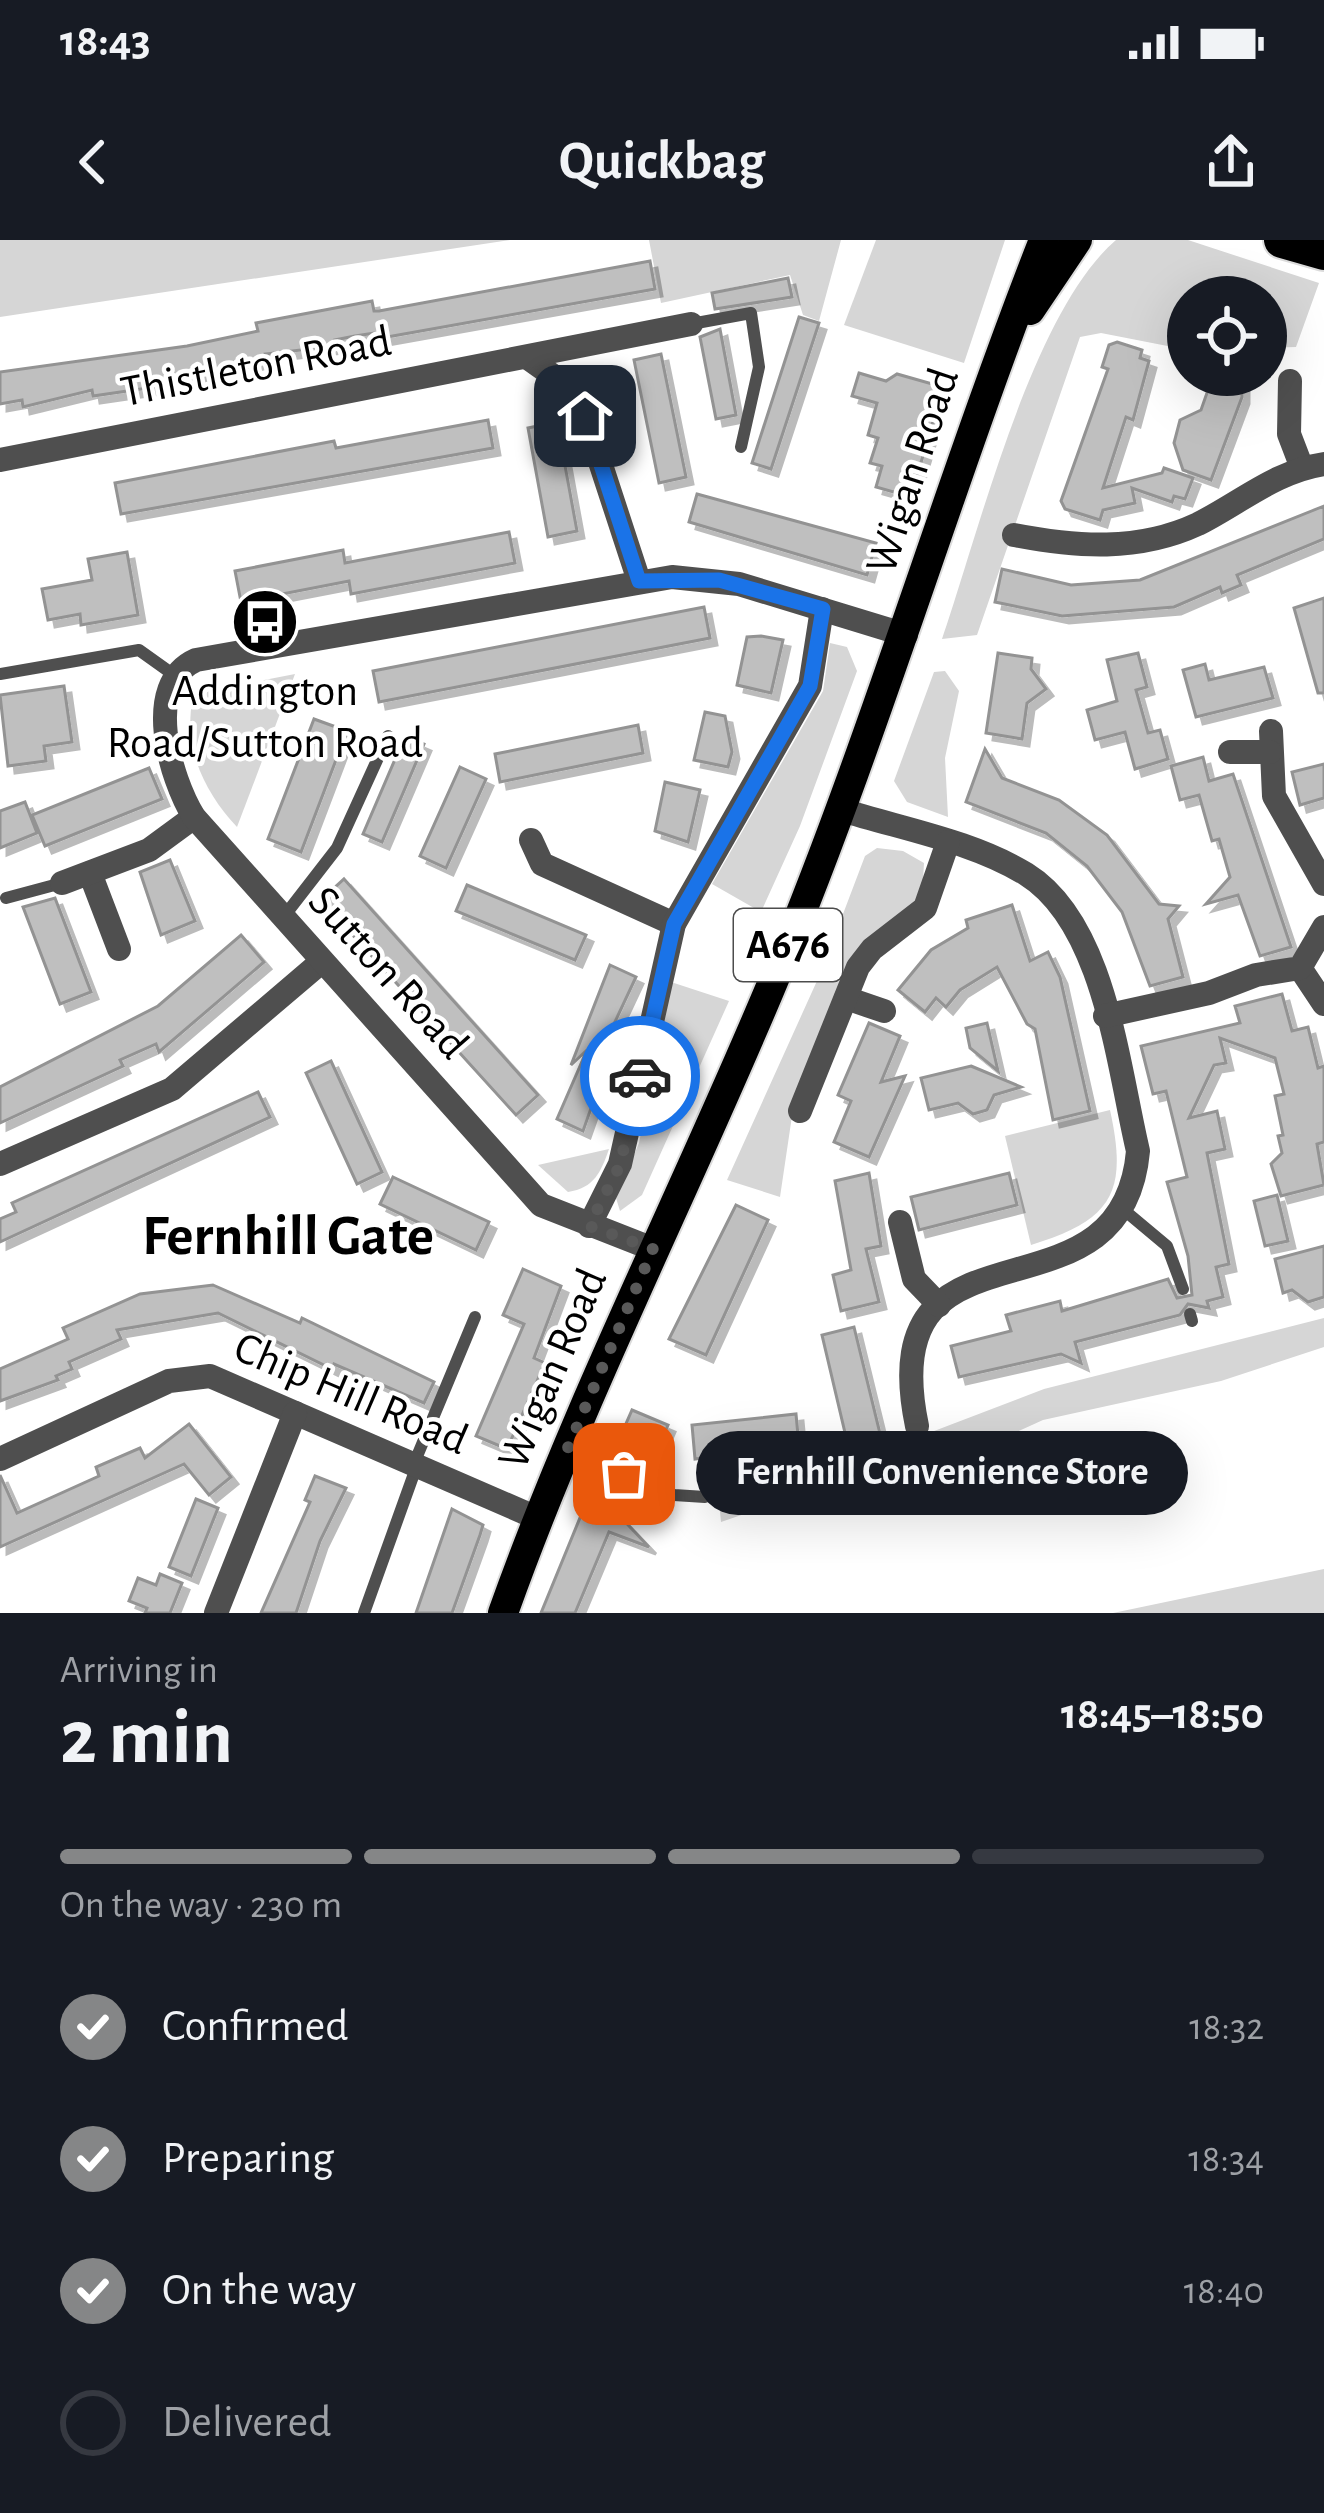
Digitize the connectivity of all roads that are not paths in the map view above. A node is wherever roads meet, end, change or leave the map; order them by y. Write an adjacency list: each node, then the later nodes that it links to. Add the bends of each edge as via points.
1 (1044, 240): 4 (main road, Wigan Road / A676)
2 (1077, 240): 4 (main road, Wigan Road / A676)
3 (691, 324): 5 (street, Thistleton Road); 7 (lane, via 751,313 759,367)
4 (999, 356): 13 (main road, Wigan Road / A676)
5 (528, 358): 8 (street, Thistleton Road); 11 (street, via 566,385 585,416)
6 (1290, 381): 9 (street, via 1276,415)
7 (741, 447)
8 (0, 460)
9 (1313, 466): 10 (street, via 1156,538 1081,547)
10 (1014, 535)
11 (639, 581): 12 (street, via 719,580); 15 (street, via 196,660)
12 (823, 609): 13 (street); 27 (street, via 810,686)
13 (906, 635): 18 (main road, Wigan Road / A676)
14 (0, 674): 15 (lane, via 139,650)
15 (174, 675): 19 (street, Sutton Road, via 165,701 172,761)
16 (388, 736): 26 (lane, via 337,848)
17 (1230, 752): 24 (street, via 1271,741 1278,809)
18 (842, 810): 21 (street); 41 (main road, Wigan Road / A676)
19 (194, 817): 22 (street, via 161,844); 26 (street, Sutton Road)
20 (531, 840): 27 (street, via 542,864)
21 (948, 842): 32 (street, via 925,908 865,957); 35 (street, via 1022,872 1053,899 1092,961)
22 (90, 873): 23 (street); 29 (street)
23 (62, 883): 25 (lane)
24 (1324, 884)
25 (6, 898)
26 (282, 919): 30 (street, Sutton Road)
27 (674, 924): 40 (street, via 620,1165)
28 (1324, 927): 31 (street)
29 (119, 949)
30 (320, 963): 37 (street, via 172,1089); 40 (street, Sutton Road, via 541,1205)
31 (1300, 968): 33 (street); 35 (street)
32 (846, 998): 34 (street); 36 (street)
33 (1324, 1004)
34 (884, 1011)
35 (1106, 1016): 38 (street, via 1138,1151)
36 (800, 1111)
37 (0, 1164)
38 (1124, 1210): 42 (lane, via 1167,1246); 43 (street, via 1083,1249 983,1276)
39 (899, 1222): 43 (street, via 897,1264)
40 (589, 1226): 41 (street, Sutton Road)
41 (653, 1249): 47 (main road, Wigan Road / A676)
42 (1184, 1289)
43 (939, 1305): 46 (street, via 897,1378)
44 (475, 1317): 49 (lane)
45 (296, 1413): 48 (street, Chip Hill Road, via 210,1376 188,1376); 49 (street, Chip Hill Road); 54 (street)
46 (917, 1426)
47 (567, 1450): 50 (lane); 53 (main road, Wigan Road / A676)
48 (0, 1459)
49 (415, 1467): 53 (street, Chip Hill Road); 55 (lane)
50 (653, 1487): 51 (lane, via 640,1497); 52 (lane)
51 (594, 1497)
52 (705, 1497)
53 (537, 1518): 56 (main road, Wigan Road / A676)
54 (216, 1613)
55 (364, 1613)
56 (503, 1613)

